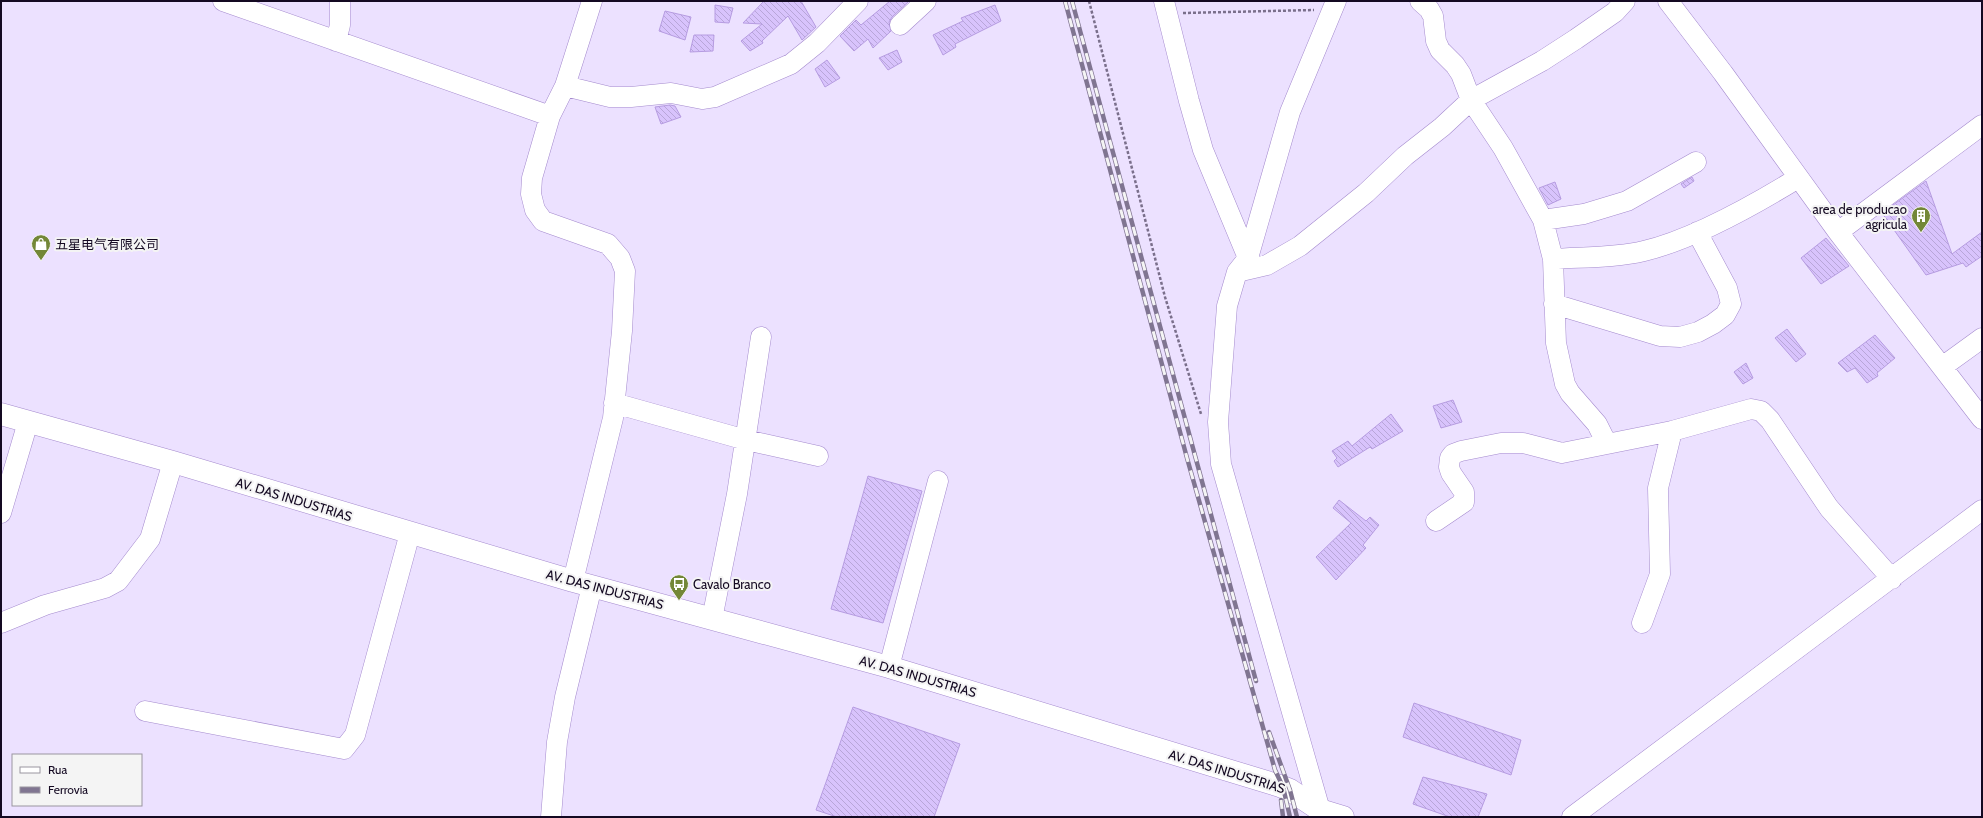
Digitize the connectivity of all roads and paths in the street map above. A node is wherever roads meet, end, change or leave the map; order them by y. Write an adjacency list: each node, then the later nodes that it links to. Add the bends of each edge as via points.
1 (223, 1): 13 (street)
2 (340, 1): 13 (street, via 340,25)
3 (592, 1): 14 (street)
4 (858, 1): 14 (street, via 817,43 791,64 715,98 702,99 671,93 610,97)
5 (926, 1): 12 (street)
6 (1089, 1): 32 (path, via 1165,297)
7 (1420, 1): 15 (street, via 1433,16 1436,41 1440,50 1456,66)
8 (1625, 1): 15 (street, via 1615,12 1542,61)
9 (1668, 1): 19 (street)
10 (1334, 5): 11 (path); 24 (street, via 1290,112)
11 (1165, 7): 24 (street, via 1203,150)
12 (900, 25)
13 (336, 41): 16 (street)
14 (565, 86): 16 (street)
15 (1471, 100): 20 (street, via 1503,148); 24 (street, via 1366,193 1300,246 1268,265)
16 (550, 116): 29 (street, via 532,178 531,194 535,210 543,221 552,226 608,244 620,258 625,271)
17 (1982, 125): 22 (street)
18 (1696, 162): 20 (street, via 1627,201 1584,214)
19 (1798, 178): 21 (street, via 1762,200); 22 (street)
20 (1543, 220): 23 (street)
21 (1697, 232): 23 (street, via 1643,251); 25 (street, via 1727,288 1731,304 1725,315 1698,332 1680,337 1660,336)
22 (1838, 232): 28 (street)
23 (1553, 259): 25 (street)
24 (1243, 265): 51 (street, via 1227,306 1218,422 1221,464)
25 (1554, 304): 36 (street, via 1556,344 1565,384 1597,424)
26 (761, 337): 35 (street)
27 (1982, 338): 28 (street)
28 (1942, 367): 31 (street)
29 (614, 403): 35 (street); 45 (street)
30 (1, 414): 33 (main road, AV. DAS INDUSTRIAS)
31 (1982, 419)
32 (1203, 421)
33 (28, 422): 38 (main road, AV. DAS INDUSTRIAS); 41 (street)
34 (1672, 431): 36 (street); 44 (street, via 1738,411 1761,411 1777,429 1828,508); 48 (street, via 1658,488 1660,574)
35 (746, 440): 37 (street); 46 (street)
36 (1606, 444): 42 (street, via 1562,453 1523,443 1501,443 1453,454 1449,467 1464,492 1464,502)
37 (818, 456)
38 (173, 462): 43 (main road, AV. DAS INDUSTRIAS); 47 (street, via 150,539 118,581 106,588 45,605)
39 (938, 482): 49 (street)
40 (1982, 510): 44 (street)
41 (1, 513)
42 (1436, 521)
43 (410, 534): 45 (main road, AV. DAS INDUSTRIAS); 50 (street, via 355,735 344,749)
44 (1892, 579): 54 (street)
45 (582, 583): 46 (main road, AV. DAS INDUSTRIAS); 52 (street, via 556,742)
46 (712, 619): 49 (main road, AV. DAS INDUSTRIAS)
47 (1, 623)
48 (1642, 623)
49 (889, 667): 51 (main road, AV. DAS INDUSTRIAS, via 1280,786)
50 (145, 710)
51 (1320, 810): 53 (main road, AV. DAS INDUSTRIAS)
52 (551, 817)
53 (1343, 817)
54 (1572, 817)

